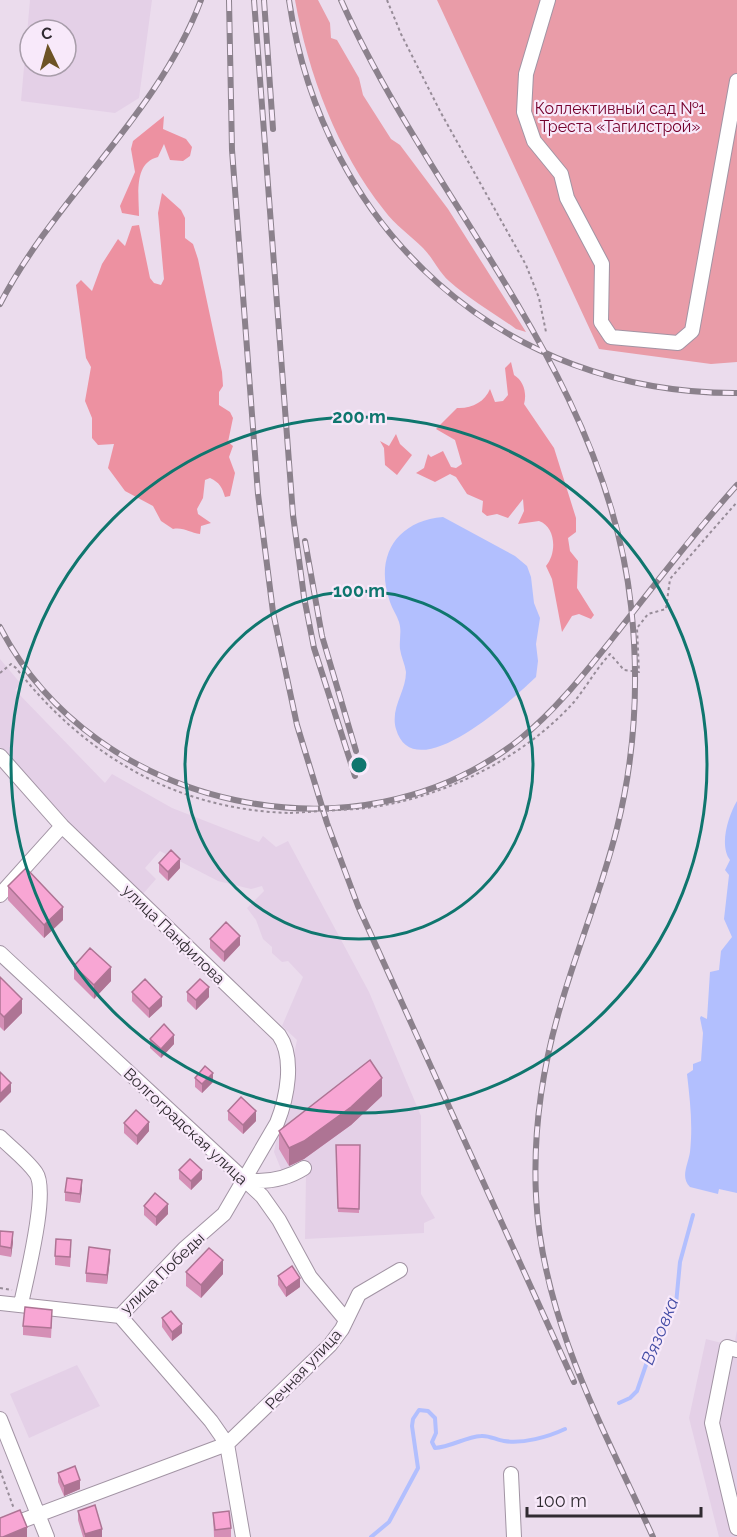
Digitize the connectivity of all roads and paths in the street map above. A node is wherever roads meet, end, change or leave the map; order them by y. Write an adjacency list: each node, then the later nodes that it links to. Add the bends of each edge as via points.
1 (387, 0): 4 (path, via 441,113 526,265 539,298)
2 (548, 0): 3 (street, via 526,74 524,112 534,141 561,174 567,198 602,264 601,322 610,337 678,343 692,332)
3 (737, 81)
4 (546, 332)
5 (737, 502): 6 (path, bridge, via 670,579 666,609 648,614 637,628 639,672 624,670 609,654 572,703 511,755 423,796 387,805 290,813 224,807 187,797 145,778 79,734 11,664)
6 (0, 673)
7 (0, 756): 8 (street, улица Панфилова)
8 (62, 826): 9 (street); 11 (street, улица Панфилова, via 279,1035 288,1058 282,1110)
9 (0, 895)
10 (0, 953): 14 (street, Волгоградская улица)
11 (272, 1133): 14 (street, улица Победы)
12 (0, 1137): 17 (street, via 37,1173 41,1185)
13 (304, 1168): 14 (street, via 289,1178)
14 (244, 1180): 18 (street, улица Победы, via 224,1214); 19 (street, Волгоградская улица, via 272,1208 310,1277)
15 (400, 1270): 19 (street, Речная улица, via 359,1294)
16 (0, 1303): 17 (street, улица Победы)
17 (21, 1304): 18 (street, улица Победы)
18 (120, 1316): 22 (street)
19 (346, 1320): 22 (street, Речная улица, via 330,1345)
20 (737, 1350): 27 (street, via 727,1347 712,1423)
21 (0, 1419): 25 (street)
22 (227, 1444): 25 (street, Речная улица); 30 (street)
23 (0, 1470): 26 (path)
24 (512, 1474): 31 (street)
25 (40, 1515): 26 (street, Речная улица); 29 (street)
26 (19, 1522): 28 (street, Речная улица)
27 (737, 1528)
28 (0, 1529)
29 (48, 1537)
30 (243, 1537)
31 (514, 1537)

